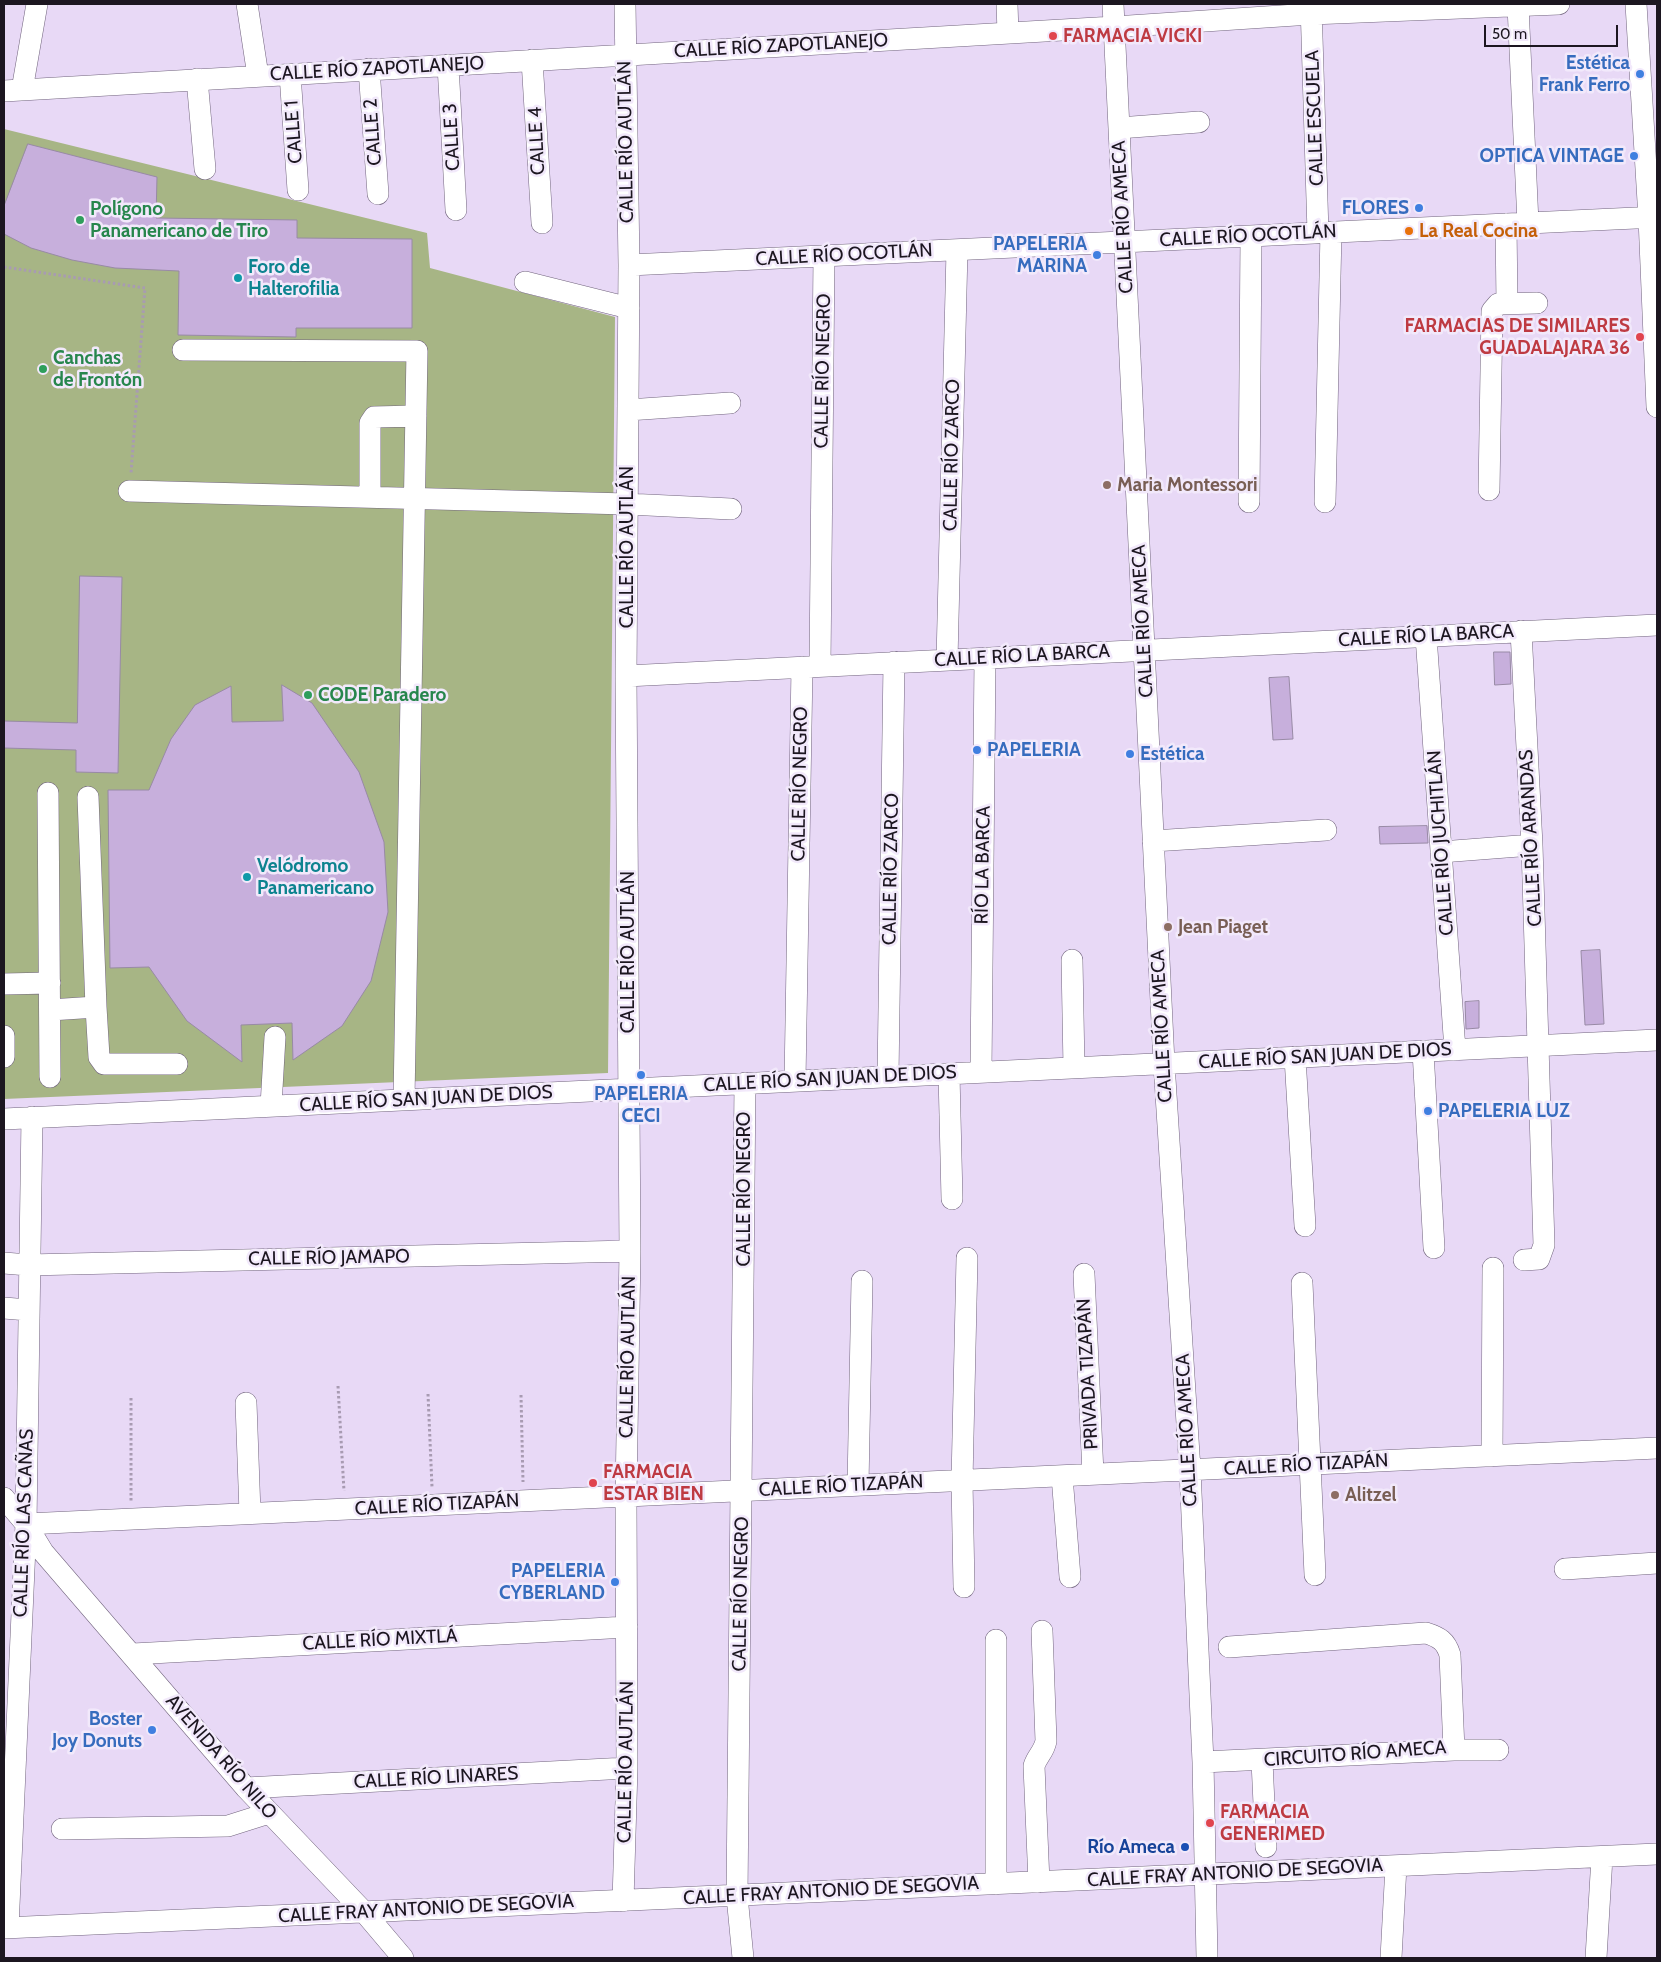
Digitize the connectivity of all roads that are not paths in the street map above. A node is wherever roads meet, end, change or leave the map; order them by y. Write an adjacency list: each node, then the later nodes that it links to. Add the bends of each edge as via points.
1 (37, 4): 19 (street)
2 (247, 4): 17 (street)
3 (625, 4): 12 (street, CALLE RÍO AUTLÁN)
4 (1006, 4): 11 (street)
5 (1113, 4): 10 (street, CALLE RÍO AMECA)
6 (1559, 4): 8 (street, CALLE RÍO ZAPOTLANEJO)
7 (1636, 4): 26 (street)
8 (1518, 6): 9 (street, CALLE RÍO ZAPOTLANEJO); 28 (street)
9 (1311, 9): 10 (street, CALLE RÍO ZAPOTLANEJO); 30 (street, CALLE ESCUELA)
10 (1114, 27): 11 (street, CALLE RÍO ZAPOTLANEJO); 21 (street, CALLE RÍO AMECA)
11 (1008, 33): 12 (street, CALLE RÍO ZAPOTLANEJO)
12 (624, 54): 13 (street, CALLE RÍO ZAPOTLANEJO); 35 (street, CALLE RÍO AUTLÁN)
13 (532, 60): 14 (street, CALLE RÍO ZAPOTLANEJO); 27 (street, CALLE 4)
14 (448, 65): 15 (street, CALLE RÍO ZAPOTLANEJO); 25 (street, CALLE 3)
15 (369, 69): 16 (street, CALLE RÍO ZAPOTLANEJO); 24 (street, CALLE 2)
16 (290, 74): 17 (street, CALLE RÍO ZAPOTLANEJO); 23 (street, CALLE 1)
17 (258, 76): 18 (street, CALLE RÍO ZAPOTLANEJO)
18 (197, 79): 19 (street, CALLE RÍO ZAPOTLANEJO); 22 (street)
19 (13, 90)
20 (1199, 122): 21 (street)
21 (1119, 128): 32 (street, CALLE RÍO AMECA)
22 (205, 169)
23 (298, 190)
24 (378, 194)
25 (456, 210)
26 (1653, 218): 28 (street, CALLE RÍO OCOTLÁN); 42 (street)
27 (542, 223)
28 (1528, 223): 29 (street, CALLE RÍO OCOTLÁN)
29 (1506, 224): 30 (street, CALLE RÍO OCOTLÁN); 38 (street)
30 (1325, 233): 31 (street, CALLE RÍO OCOTLÁN); 50 (street, CALLE ESCUELA)
31 (1250, 236): 32 (street, CALLE RÍO OCOTLÁN); 49 (street)
32 (1125, 242): 33 (street, CALLE RÍO OCOTLÁN); 56 (street, CALLE RÍO AMECA)
33 (957, 250): 34 (street, CALLE RÍO OCOTLÁN); 58 (street, CALLE RÍO ZARCO)
34 (824, 256): 35 (street, CALLE RÍO OCOTLÁN); 60 (street, CALLE RÍO NEGRO)
35 (629, 265): 39 (street, CALLE RÍO AUTLÁN)
36 (525, 282): 39 (street)
37 (1537, 303): 38 (street)
38 (1507, 304): 45 (street, via 1498,304 1492,314)
39 (629, 308): 43 (street, CALLE RÍO AUTLÁN)
40 (183, 350): 44 (street, via 417,351)
41 (730, 403): 43 (street)
42 (1657, 407)
43 (628, 410): 51 (street, CALLE RÍO AUTLÁN)
44 (416, 416): 47 (street, via 374,417 370,423); 48 (street)
45 (1489, 490)
46 (130, 491): 47 (street)
47 (370, 497): 48 (street)
48 (415, 498): 51 (street); 91 (street)
49 (1249, 502)
50 (1325, 502)
51 (627, 504): 52 (street); 61 (street, CALLE RÍO AUTLÁN)
52 (731, 509)
53 (1657, 625): 54 (street, CALLE RÍO LA BARCA)
54 (1521, 631): 55 (street, CALLE RÍO LA BARCA); 66 (street, CALLE RÍO ARANDAS)
55 (1426, 636): 56 (street, CALLE RÍO LA BARCA); 67 (street, CALLE RÍO JUCHITLÁN)
56 (1145, 650): 57 (street, CALLE RÍO LA BARCA); 65 (street, CALLE RÍO AMECA)
57 (986, 658): 58 (street, CALLE RÍO LA BARCA); 84 (street, RÍO LA BARCA)
58 (947, 660): 59 (street, CALLE RÍO LA BARCA)
59 (894, 662): 60 (street, CALLE RÍO LA BARCA); 87 (street, CALLE RÍO ZARCO)
60 (811, 666): 61 (street, CALLE RÍO LA BARCA); 88 (street, CALLE RÍO NEGRO)
61 (626, 676): 90 (street, CALLE RÍO AUTLÁN)
62 (48, 794): 69 (street)
63 (88, 797): 71 (street)
64 (1326, 830): 65 (street)
65 (1153, 841): 81 (street, CALLE RÍO AMECA)
66 (1532, 845): 67 (street); 76 (street, CALLE RÍO ARANDAS)
67 (1441, 852): 77 (street, CALLE RÍO JUCHITLÁN)
68 (1072, 960): 83 (street)
69 (50, 983): 70 (street); 72 (street)
70 (4, 984)
71 (96, 1008): 72 (street); 82 (street, via 99,1057 104,1064)
72 (50, 1010): 86 (street)
73 (4, 1036): 79 (street)
74 (275, 1037): 92 (street)
75 (1657, 1040): 76 (street, CALLE RÍO SAN JUAN DE DIOS)
76 (1539, 1046): 77 (street, CALLE RÍO SAN JUAN DE DIOS); 100 (street, CALLE RÍO ARANDAS, via 1543,1250 1539,1259)
77 (1455, 1050): 78 (street, CALLE RÍO SAN JUAN DE DIOS)
78 (1423, 1051): 80 (street, CALLE RÍO SAN JUAN DE DIOS); 97 (street)
79 (4, 1057)
80 (1295, 1057): 81 (street, CALLE RÍO SAN JUAN DE DIOS); 96 (street)
81 (1164, 1063): 83 (street, CALLE RÍO SAN JUAN DE DIOS); 113 (street, CALLE RÍO AMECA)
82 (177, 1064)
83 (1074, 1068): 84 (street, CALLE RÍO SAN JUAN DE DIOS)
84 (981, 1072): 85 (street, CALLE RÍO SAN JUAN DE DIOS)
85 (949, 1074): 87 (street, CALLE RÍO SAN JUAN DE DIOS); 95 (street)
86 (50, 1077)
87 (888, 1077): 88 (street, CALLE RÍO SAN JUAN DE DIOS)
88 (795, 1081): 89 (street, CALLE RÍO SAN JUAN DE DIOS)
89 (745, 1083): 90 (street, CALLE RÍO SAN JUAN DE DIOS); 118 (street, CALLE RÍO NEGRO)
90 (629, 1089): 91 (street, CALLE RÍO SAN JUAN DE DIOS); 98 (street, CALLE RÍO AUTLÁN)
91 (404, 1100): 92 (street, CALLE RÍO SAN JUAN DE DIOS)
92 (271, 1106): 93 (street, CALLE RÍO SAN JUAN DE DIOS)
93 (32, 1117): 94 (street, CALLE RÍO SAN JUAN DE DIOS); 102 (street, CALLE RÍO LAS CAÑAS)
94 (4, 1119)
95 (952, 1200)
96 (1305, 1226)
97 (1434, 1248)
98 (630, 1251): 102 (street, CALLE RÍO JAMAPO); 119 (street, CALLE RÍO AUTLÁN)
99 (967, 1258): 116 (street)
100 (1524, 1260)
101 (4, 1263): 102 (street, CALLE RÍO JAMAPO)
102 (28, 1265): 108 (street, CALLE RÍO LAS CAÑAS)
103 (1493, 1268): 111 (street)
104 (1084, 1274): 114 (street, PRIVADA TIZAPÁN)
105 (862, 1282): 117 (street)
106 (1302, 1283): 112 (street)
107 (4, 1308): 108 (street)
108 (28, 1310): 123 (street, CALLE RÍO LAS CAÑAS)
109 (246, 1403): 121 (street)
110 (1657, 1448): 111 (street, CALLE RÍO TIZAPÁN)
111 (1492, 1456): 112 (street, CALLE RÍO TIZAPÁN)
112 (1310, 1465): 113 (street, CALLE RÍO TIZAPÁN); 126 (street)
113 (1190, 1470): 114 (street, CALLE RÍO TIZAPÁN); 137 (street, CALLE RÍO AMECA)
114 (1093, 1474): 115 (street, CALLE RÍO TIZAPÁN)
115 (1062, 1476): 116 (street, CALLE RÍO TIZAPÁN); 127 (street)
116 (962, 1480): 117 (street, CALLE RÍO TIZAPÁN); 128 (street)
117 (858, 1485): 118 (street, CALLE RÍO TIZAPÁN)
118 (742, 1490): 119 (street, CALLE RÍO TIZAPÁN); 149 (street, CALLE RÍO NEGRO)
119 (626, 1496): 121 (street, CALLE RÍO TIZAPÁN); 129 (street, CALLE RÍO AUTLÁN)
120 (4, 1498): 123 (street, AVENIDA RÍO NILO)
121 (250, 1513): 123 (street, CALLE RÍO TIZAPÁN, via 131,1519)
122 (4, 1521): 123 (street, AVENIDA RÍO NILO)
123 (31, 1539): 133 (street, AVENIDA RÍO NILO); 152 (street, CALLE RÍO LAS CAÑAS)
124 (1657, 1563): 125 (street)
125 (1565, 1569)
126 (1315, 1575)
127 (1070, 1578)
128 (964, 1587)
129 (627, 1626): 133 (street, CALLE RÍO MIXTLÁ); 138 (street, CALLE RÍO AUTLÁN)
130 (1042, 1630): 147 (street, via 1046,1741 1044,1752 1037,1757 1034,1766)
131 (996, 1640): 148 (street)
132 (1229, 1647): 134 (street, CIRCUITO RÍO AMECA, via 1426,1633 1435,1636 1443,1640 1450,1654)
133 (133, 1654): 139 (street, AVENIDA RÍO NILO)
134 (1454, 1750): 135 (street); 136 (street, CIRCUITO RÍO AMECA)
135 (1498, 1750)
136 (1262, 1761): 137 (street, CIRCUITO RÍO AMECA); 142 (street)
137 (1202, 1762): 146 (street, CALLE RÍO AMECA)
138 (627, 1768): 139 (street, CALLE RÍO LINARES); 150 (street, CALLE RÍO AUTLÁN)
139 (246, 1788): 140 (street, AVENIDA RÍO NILO)
140 (269, 1813): 141 (street, via 228,1826); 151 (street, AVENIDA RÍO NILO)
141 (62, 1829)
142 (1266, 1847)
143 (1657, 1854): 144 (street, CALLE FRAY ANTONIO DE SEGOVIA)
144 (1602, 1857): 145 (street, CALLE FRAY ANTONIO DE SEGOVIA); 157 (street)
145 (1396, 1866): 146 (street, CALLE FRAY ANTONIO DE SEGOVIA); 156 (street)
146 (1206, 1875): 147 (street, CALLE FRAY ANTONIO DE SEGOVIA); 155 (street, CALLE RÍO AMECA)
147 (1039, 1882): 148 (street, CALLE FRAY ANTONIO DE SEGOVIA)
148 (996, 1884): 149 (street, CALLE FRAY ANTONIO DE SEGOVIA)
149 (737, 1896): 150 (street, CALLE FRAY ANTONIO DE SEGOVIA); 154 (street, CALLE RÍO NEGRO)
150 (624, 1901): 151 (street, CALLE FRAY ANTONIO DE SEGOVIA)
151 (364, 1912): 152 (street, CALLE FRAY ANTONIO DE SEGOVIA); 153 (street, AVENIDA RÍO NILO)
152 (6, 1928)
153 (403, 1958)
154 (743, 1958)
155 (1207, 1958)
156 (1391, 1958)
157 (1596, 1958)

